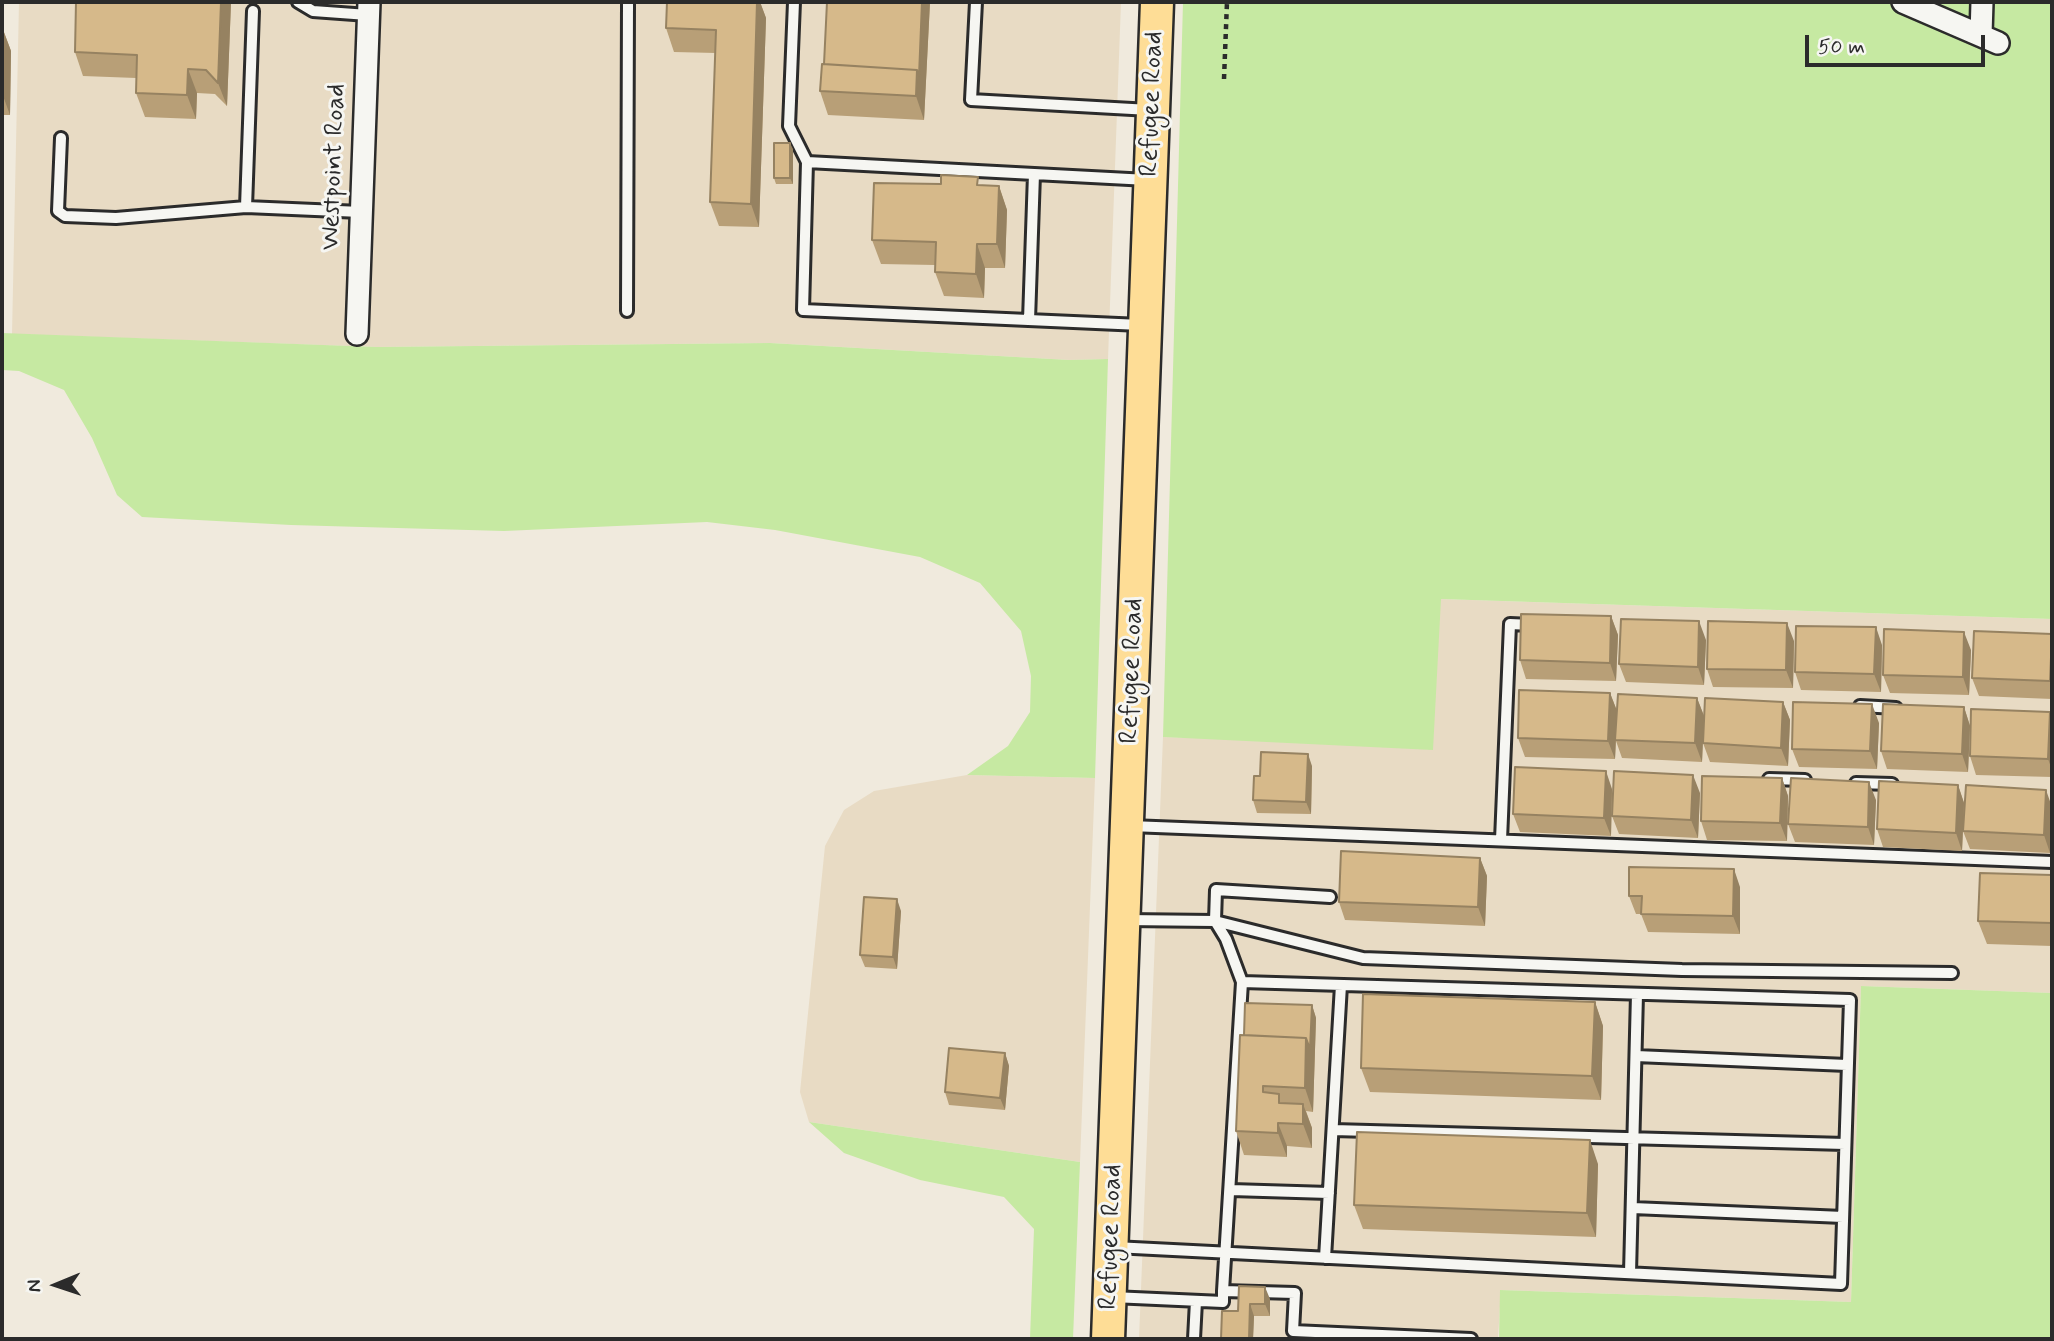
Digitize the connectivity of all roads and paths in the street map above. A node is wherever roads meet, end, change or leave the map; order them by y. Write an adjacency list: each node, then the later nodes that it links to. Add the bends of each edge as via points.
1 (298, 2): 9 (lane, via 313,11)
2 (628, 2): 19 (lane)
3 (794, 2): 14 (lane, via 789,126)
4 (976, 2): 12 (lane, via 971,100)
5 (1157, 2): 12 (main road, Refugee Road)
6 (1227, 2): 11 (path)
7 (1903, 2): 8 (street, via 1989,39)
8 (1982, 2)
9 (368, 8): 18 (street, Westpoint Road)
10 (253, 10): 17 (lane)
11 (1224, 79)
12 (1153, 110): 16 (main road, Refugee Road)
13 (61, 138): 17 (lane, via 58,211 65,216 116,218)
14 (807, 162): 15 (lane); 20 (lane, via 803,310)
15 (1034, 174): 16 (lane); 20 (lane)
16 (1151, 180): 21 (main road, Refugee Road)
17 (246, 207): 18 (lane)
18 (361, 212): 22 (street, Westpoint Road)
19 (627, 311)
20 (1029, 320): 21 (lane)
21 (1146, 326): 34 (main road, Refugee Road)
22 (357, 334)
23 (1538, 625): 24 (lane, via 1510,624)
24 (1507, 694): 25 (lane); 28 (lane)
25 (1521, 694)
26 (1843, 706): 27 (lane)
27 (1912, 708)
28 (1504, 767): 29 (lane); 35 (lane)
29 (1517, 768)
30 (1751, 778): 31 (lane)
31 (1819, 781)
32 (1847, 782): 33 (lane)
33 (1901, 785)
34 (1127, 826): 35 (lane); 38 (main road, Refugee Road)
35 (1501, 840): 36 (lane)
36 (2052, 862)
37 (1330, 897): 39 (lane, via 1216,891)
38 (1124, 920): 39 (lane); 53 (main road, Refugee Road)
39 (1214, 921): 40 (lane, via 1363,958 1682,970); 41 (lane)
40 (1952, 973)
41 (1242, 982): 42 (lane); 49 (lane)
42 (1341, 985): 43 (lane); 46 (lane)
43 (1637, 994): 44 (lane); 45 (lane, via 1850,1000)
44 (1636, 1056): 45 (lane); 47 (lane)
45 (1847, 1065): 48 (lane)
46 (1333, 1130): 47 (lane); 50 (lane)
47 (1635, 1138): 48 (lane); 51 (lane)
48 (1845, 1144): 52 (lane)
49 (1231, 1190): 50 (lane); 54 (lane)
50 (1329, 1193): 55 (lane)
51 (1633, 1208): 52 (lane); 56 (lane)
52 (1843, 1217): 56 (lane, via 1841,1284)
53 (1111, 1247): 54 (lane); 58 (main road, Refugee Road)
54 (1227, 1253): 55 (lane); 57 (lane)
55 (1325, 1258): 56 (lane)
56 (1630, 1273)
57 (1223, 1291): 59 (lane, via 1223,1302); 62 (lane, via 1295,1293 1293,1331)
58 (1110, 1297): 59 (lane); 60 (main road, Refugee Road)
59 (1196, 1301): 61 (lane)
60 (1108, 1339)
61 (1194, 1339)
62 (1471, 1339)

